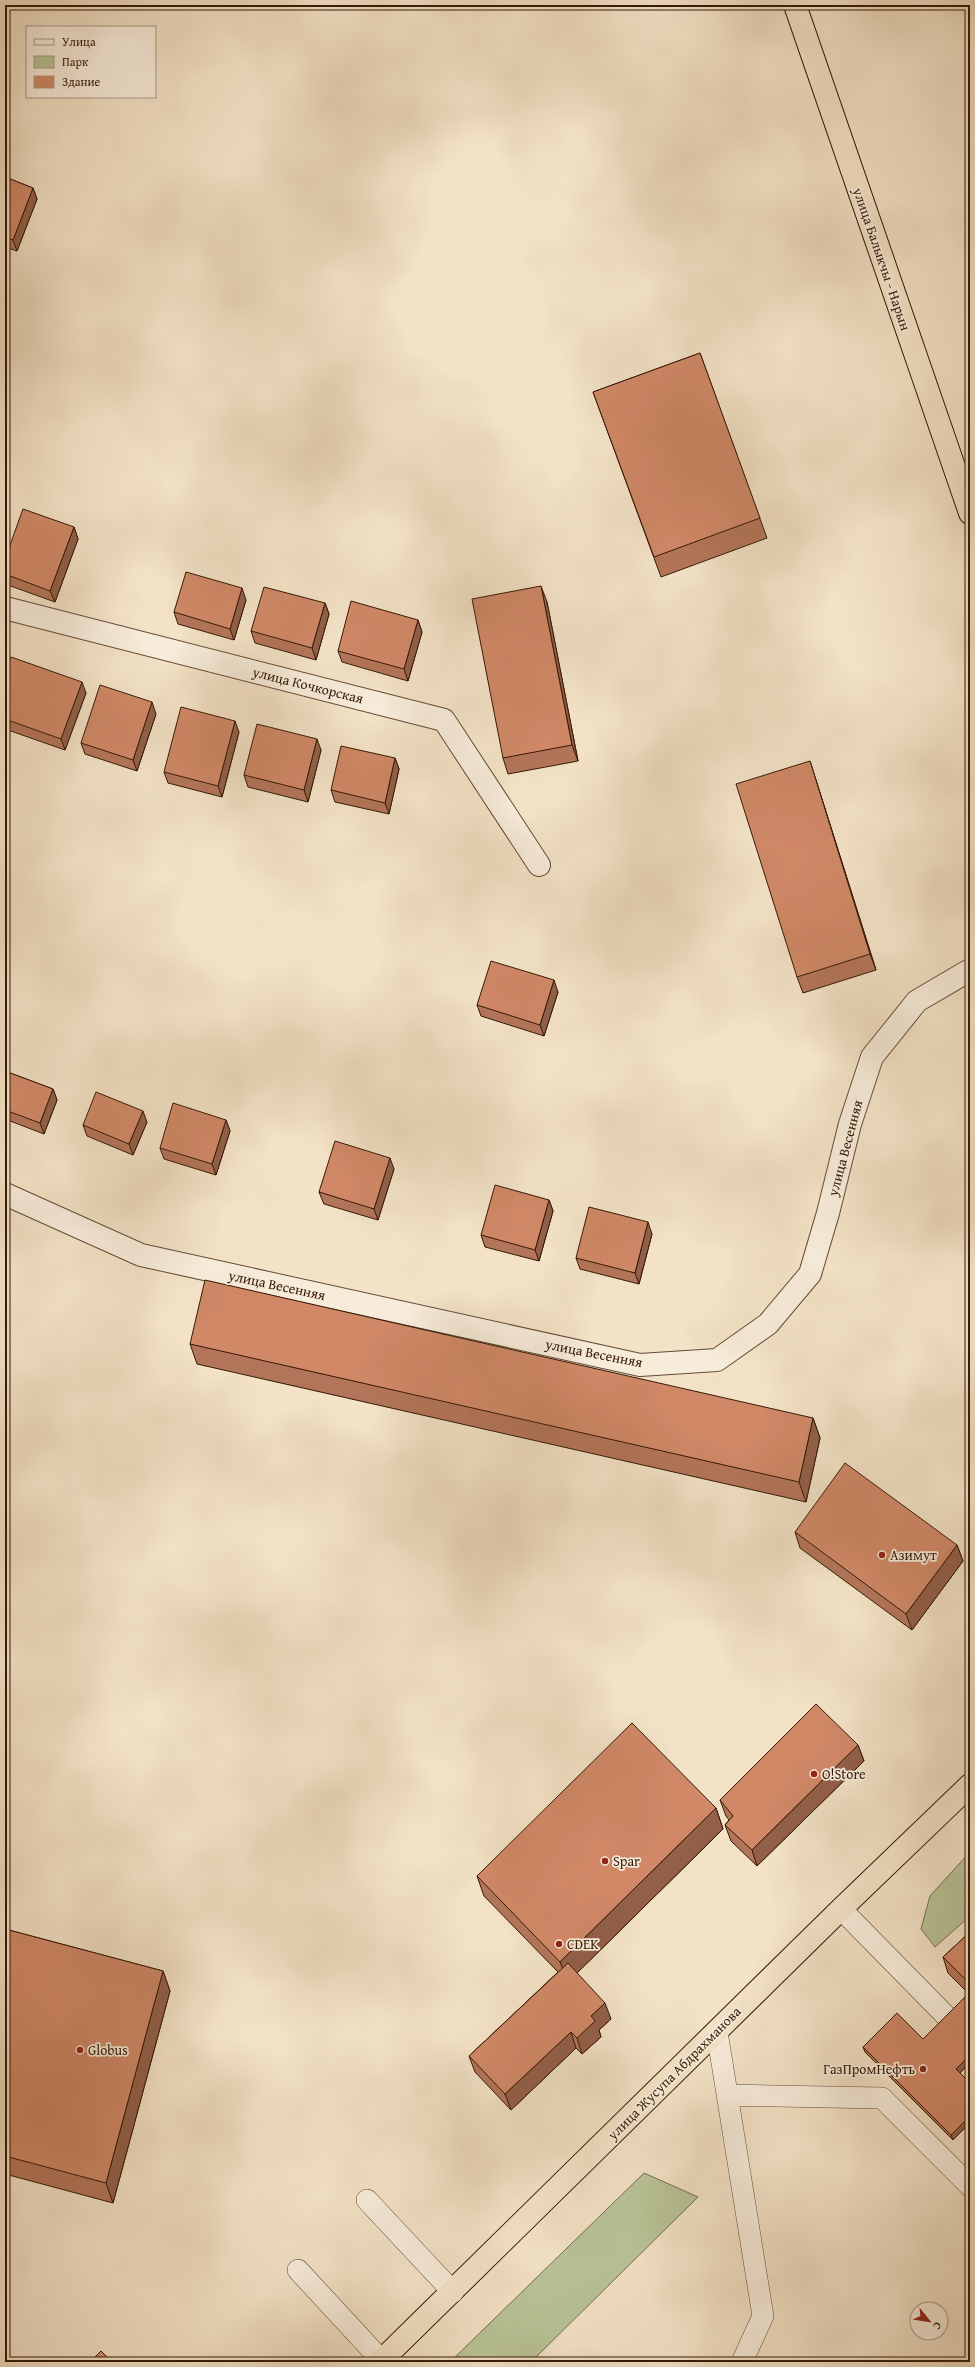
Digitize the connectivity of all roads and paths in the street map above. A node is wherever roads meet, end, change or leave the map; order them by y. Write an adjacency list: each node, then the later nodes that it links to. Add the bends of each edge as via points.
1 (795, 5): 2 (highway, улица Балыкчы - Нарын)
2 (970, 513)
3 (5, 608): 4 (street, улица Кочкорская, via 444,720)
4 (539, 865)
5 (970, 970): 6 (street, улица Весенняя, via 917,1001 872,1057 850,1124 810,1274 768,1324 717,1360 640,1365 141,1255)
6 (5, 1194)
7 (970, 1785): 8 (highway, улица Жусупа Абдрахманова)
8 (841, 1909): 9 (lane); 10 (highway, улица Жусупа Абдрахманова)
9 (950, 2020)
10 (717, 2032): 11 (lane); 15 (highway, улица Жусупа Абдрахманова)
11 (727, 2095): 12 (lane, via 882,2098); 17 (lane, via 763,2316)
12 (970, 2186)
13 (367, 2200): 15 (lane)
14 (298, 2270): 16 (lane)
15 (452, 2292): 16 (highway, улица Жусупа Абдрахманова)
16 (381, 2361)
17 (742, 2362)

